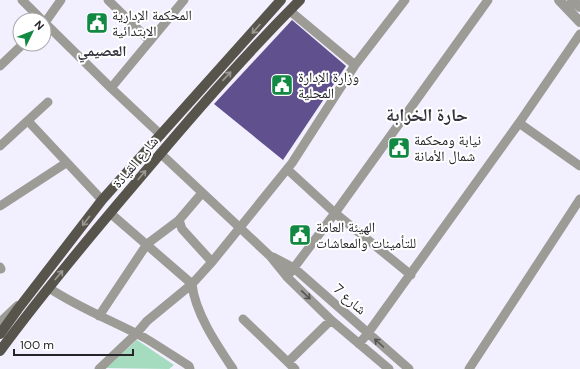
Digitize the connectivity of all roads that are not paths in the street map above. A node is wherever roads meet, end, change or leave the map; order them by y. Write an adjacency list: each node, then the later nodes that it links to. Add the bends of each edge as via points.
1 (22, 0): 13 (street)
2 (61, 0): 14 (street)
3 (108, 0): 18 (street)
4 (184, 0): 18 (street)
5 (281, 0): 26 (main road, شارع القيادة, one-way to 26)
6 (300, 0): 12 (main road, شارع القيادة)
7 (405, 0): 20 (street)
8 (488, 0): 37 (street)
9 (558, 0): 15 (street)
10 (572, 0): 11 (street)
11 (580, 7)
12 (290, 11): 20 (street); 28 (main road, شارع القيادة, one-way to 12)
13 (34, 12)
14 (52, 12)
15 (580, 22)
16 (52, 30): 22 (street)
17 (580, 34): 25 (street)
18 (150, 41): 22 (street)
19 (15, 52): 21 (street)
20 (355, 65): 31 (street)
21 (0, 66)
22 (111, 88): 26 (street)
23 (48, 102): 24 (street)
24 (28, 121): 27 (street); 29 (street)
25 (519, 124): 30 (street); 44 (street)
26 (161, 135): 34 (main road, شارع القيادة)
27 (0, 146)
28 (160, 153): 32 (street, شارع 7); 36 (main road, شارع القيادة, one-way to 28)
29 (66, 163): 34 (street); 35 (street)
30 (580, 166)
31 (287, 169): 37 (street); 39 (street)
32 (202, 193): 38 (street); 39 (street, شارع 7)
33 (580, 199): 66 (street)
34 (102, 200): 48 (main road, شارع القيادة, one-way to 48)
35 (0, 206)
36 (110, 213): 40 (street); 47 (main road, شارع القيادة, one-way to 36)
37 (335, 213): 43 (street); 44 (street)
38 (179, 220): 40 (street); 42 (street, via 182,230)
39 (240, 228): 41 (street, شارع 7); 42 (street)
40 (147, 244): 46 (street); 49 (street)
41 (270, 256): 43 (street, شارع 7); 45 (street, شارع 7)
42 (212, 262): 46 (street)
43 (294, 268): 45 (street); 53 (street, شارع 7)
44 (411, 275): 53 (street)
45 (287, 277): 51 (street, شارع 7, one-way to 51)
46 (192, 284): 55 (street, via 147,321); 62 (street, via 193,296 213,339)
47 (49, 288): 48 (main road, شارع القيادة); 49 (street)
48 (30, 302): 52 (street, via 14,308); 54 (main road, شارع القيادة); 57 (main road, شارع القيادة); 58 (street, via 20,329)
49 (99, 316): 55 (street)
50 (243, 319): 59 (street)
51 (331, 320): 56 (street, شارع 7); 59 (street)
52 (0, 323)
53 (368, 333): 56 (street); 65 (street, شارع 7, one-way to 53)
54 (0, 334)
55 (136, 334): 60 (street); 61 (street)
56 (359, 344): 64 (street, شارع 7)
57 (0, 351)
58 (0, 356)
59 (288, 362): 63 (street)
60 (99, 369)
61 (190, 369)
62 (233, 369)
63 (295, 369)
64 (389, 369)
65 (409, 369)
66 (469, 369)

